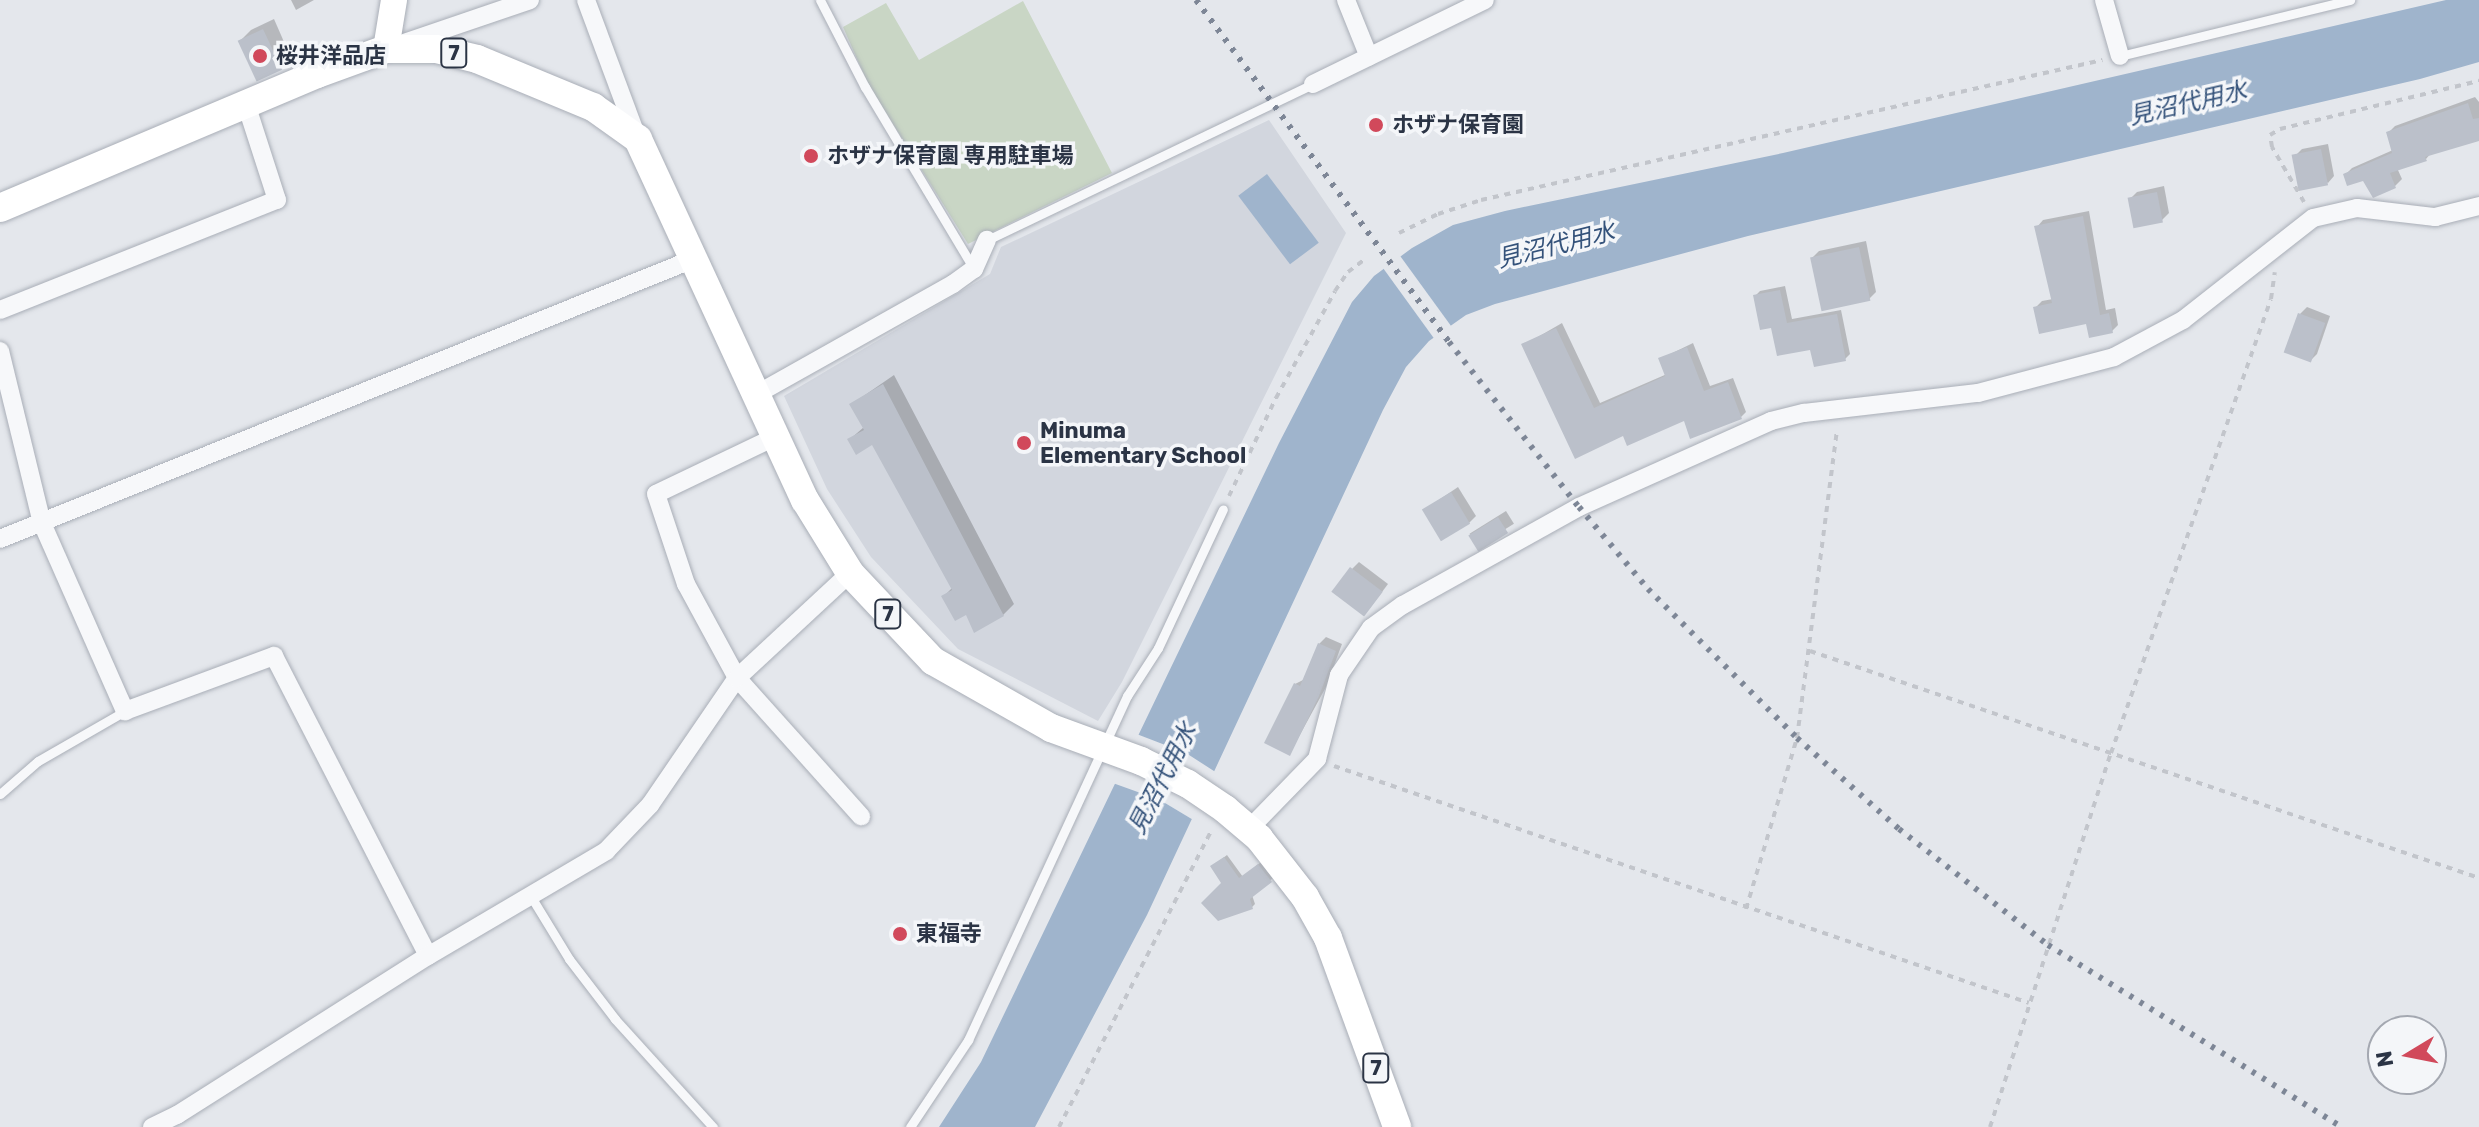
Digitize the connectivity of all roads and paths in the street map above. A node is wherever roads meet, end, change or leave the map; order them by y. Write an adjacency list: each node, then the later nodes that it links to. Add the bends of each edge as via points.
1 (394, 0): 9 (main road)
2 (530, 0): 9 (street)
3 (586, 0): 15 (street)
4 (820, 0): 24 (lane, via 871,99)
5 (1346, 0): 11 (street)
6 (1485, 0): 11 (street)
7 (2104, 0): 10 (street)
8 (2350, 0): 10 (lane)
9 (386, 49): 14 (main road, 7); 15 (main road, 7, via 436,49 477,59 593,107)
10 (2120, 56): 19 (path, via 1481,200)
11 (1369, 57): 13 (street)
12 (2479, 81): 18 (path, via 2270,135)
13 (1313, 84): 20 (lane)
14 (246, 104): 17 (main road, 7); 25 (street, via 277,200)
15 (638, 139): 22 (main road, 7)
16 (2479, 206): 18 (street, via 2435,217 2357,208)
17 (0, 208)
18 (2313, 218): 21 (street)
19 (1399, 233)
20 (987, 240): 24 (street)
21 (2274, 246): 28 (street, via 2183,320 2114,357 1978,393); 38 (path, via 2271,299)
22 (696, 258): 27 (main road, 7); 31 (street)
23 (1364, 260): 30 (path, via 1335,291)
24 (974, 269): 27 (street)
25 (0, 310)
26 (0, 351): 31 (street)
27 (757, 394): 29 (main road, 7)
28 (1839, 409): 34 (path); 39 (street, via 1771,421 1597,498 1387,615 1361,637 1339,675)
29 (777, 436): 33 (main road, 7, via 805,500); 35 (street, via 656,494 686,584)
30 (1223, 509): 37 (lane, via 1158,648 1127,696)
31 (42, 523): 32 (street); 36 (street)
32 (0, 539)
33 (850, 573): 35 (street); 37 (main road, 7, via 933,661 1013,709)
34 (1810, 651): 38 (path); 46 (path, via 1791,761)
35 (737, 678): 42 (street); 45 (street, via 650,805 606,851)
36 (125, 711): 40 (lane, via 38,761); 47 (street, via 274,656)
37 (1109, 750): 41 (main road, 7, via 1161,770); 51 (lane, via 968,1040)
38 (2111, 753): 44 (path); 48 (path)
39 (1317, 759): 43 (street); 46 (path)
40 (0, 794)
41 (1221, 806): 43 (main road, 7); 52 (path)
42 (861, 816)
43 (1249, 829): 53 (main road, 7, via 1294,880 1328,938)
44 (2479, 878)
45 (530, 894): 47 (street); 50 (lane, via 569,959 615,1019)
46 (1746, 909): 48 (path)
47 (428, 956): 49 (street)
48 (2029, 1003): 54 (path)
49 (152, 1127)
50 (713, 1127)
51 (910, 1127)
52 (1059, 1127)
53 (1397, 1127)
54 (1990, 1127)

